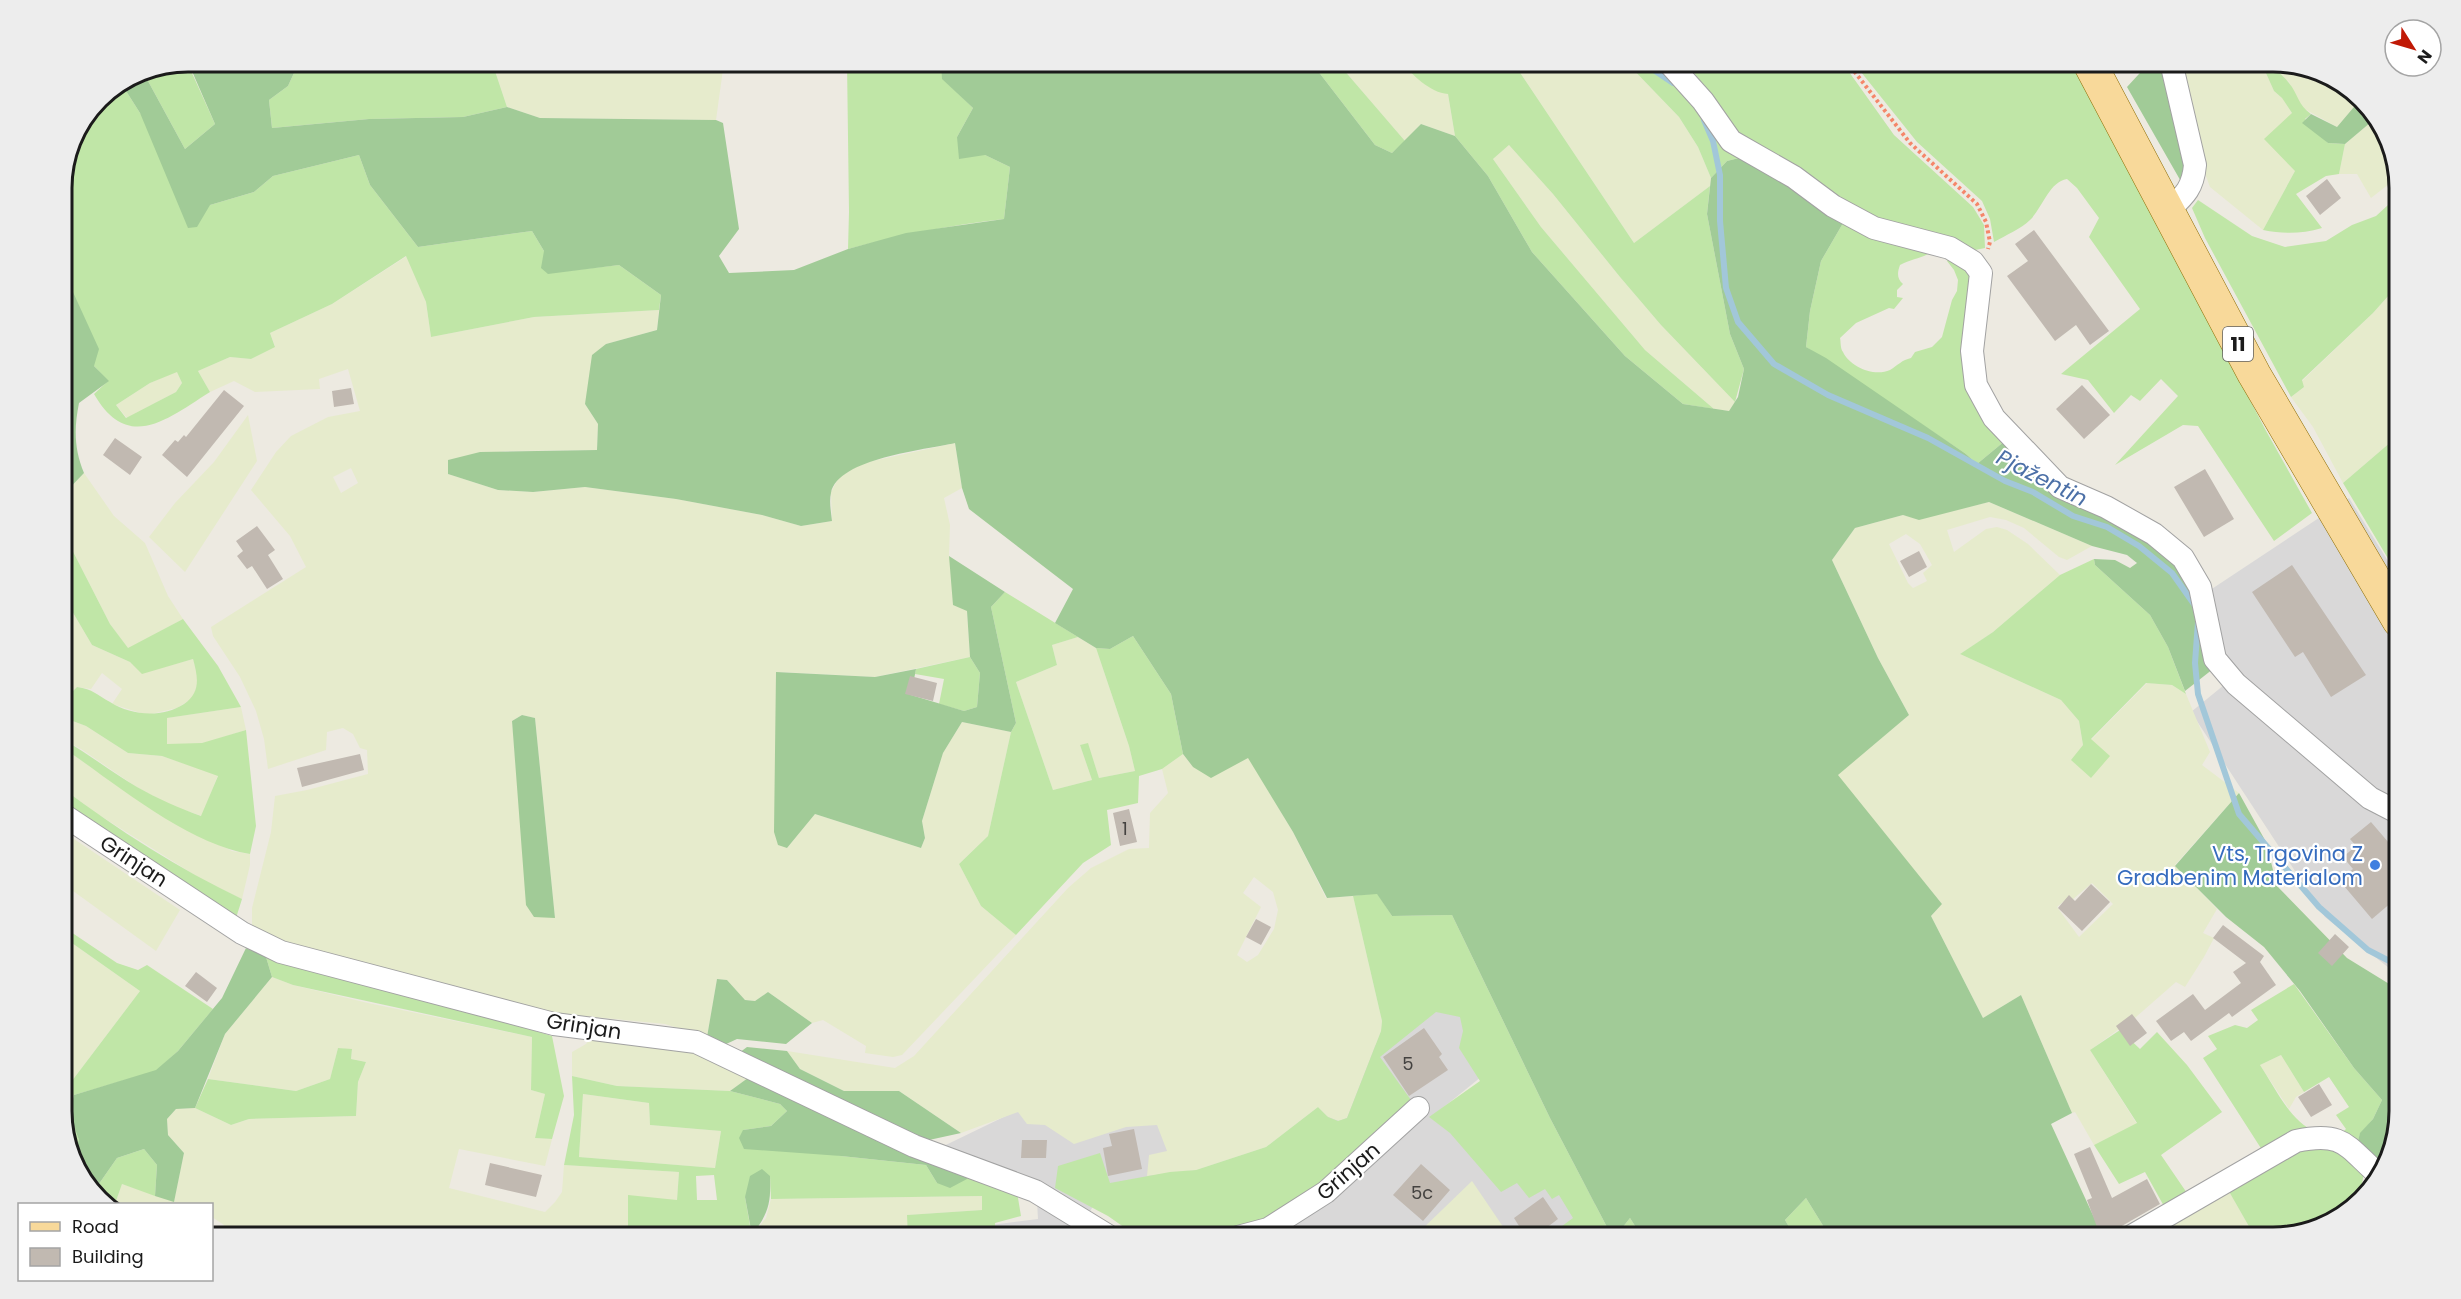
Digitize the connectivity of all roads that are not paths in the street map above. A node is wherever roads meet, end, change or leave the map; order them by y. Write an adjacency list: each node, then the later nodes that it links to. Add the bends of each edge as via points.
1 (1677, 72): 6 (street, via 1731,141 1874,228 1950,248 1973,262 1981,273 1972,351 1976,385 1994,418 2060,487 2154,534 2183,558 2200,587 2215,659 2236,684 2370,798)
2 (2094, 72): 4 (main road, 11)
3 (2173, 72): 4 (street, via 2195,165 2194,181)
4 (2168, 211): 5 (main road, 11, via 2254,374)
5 (2389, 604)
6 (2389, 808)
7 (72, 821): 10 (street, Grinjan, via 242,933 281,952 554,1024 696,1042 914,1146 1035,1191)
8 (1418, 1108): 11 (street, Grinjan, via 1326,1192)
9 (2374, 1170): 12 (street, via 2336,1138 2296,1141)
10 (1092, 1227)
11 (1271, 1227)
12 (2149, 1227)

